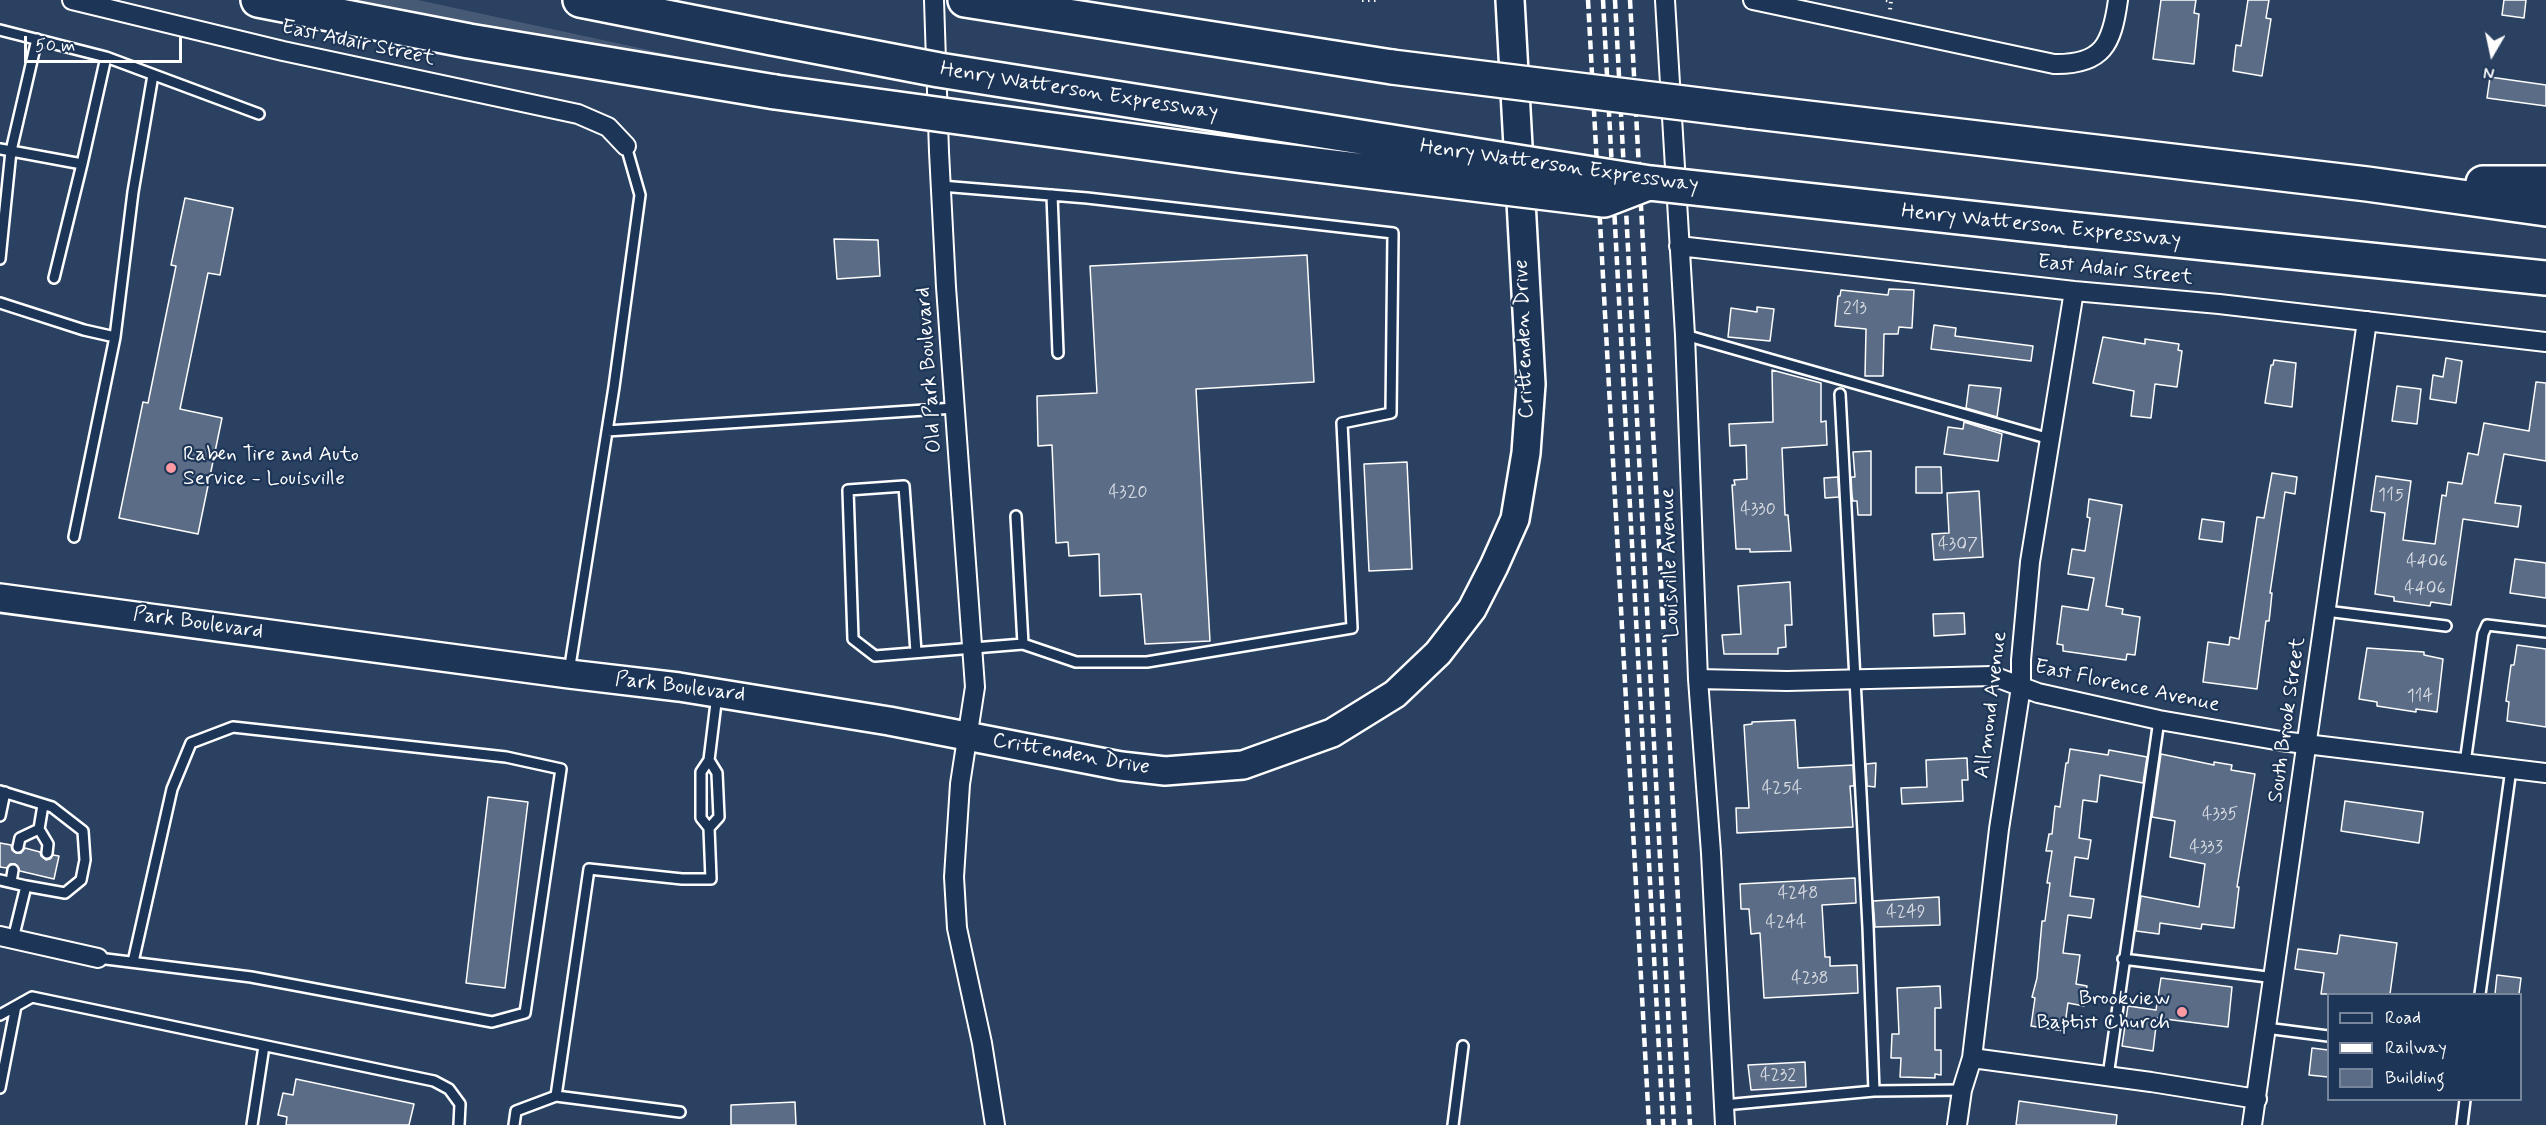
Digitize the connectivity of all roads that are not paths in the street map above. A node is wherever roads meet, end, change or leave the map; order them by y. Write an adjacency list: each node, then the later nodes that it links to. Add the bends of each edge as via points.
1 (72, 0): 15 (street, East Adair Street, via 283,51 578,114 608,127)
2 (258, 0): 19 (highway, bridge, via 469,41 775,92 1243,156 1604,200)
3 (580, 0): 19 (highway, Henry Watterson Expressway, bridge, via 939,70)
4 (934, 0): 22 (street, Old Park Boulevard)
5 (965, 0): 21 (highway, bridge, via 1392,67)
6 (1510, 0): 55 (main road, Crittenden Drive, via 1531,384 1526,453 1515,519 1472,609 1438,653 1395,694 1332,733 1243,765 1165,771)
7 (1665, 0): 25 (street, Louisville Avenue)
8 (1753, 0): 9 (street, via 2054,64 2093,59 2108,44)
9 (2118, 0)
10 (0, 30): 11 (lane)
11 (37, 39): 12 (lane); 17 (lane)
12 (106, 57): 13 (lane); 18 (lane)
13 (153, 75): 14 (lane); 33 (lane)
14 (259, 114)
15 (626, 146): 38 (lane, via 640,195)
16 (0, 149): 17 (lane)
17 (11, 151): 18 (lane); 26 (lane)
18 (82, 164): 27 (lane)
19 (1650, 183): 28 (highway, Henry Watterson Expressway, bridge)
20 (2546, 183): 21 (highway)
21 (2367, 184): 24 (highway)
22 (941, 186): 23 (lane); 37 (street, Old Park Boulevard)
23 (1052, 195): 35 (lane); 46 (lane, via 1393,233 1391,413 1342,423 1352,628 1147,662 1076,662)
24 (2546, 209)
25 (1679, 246): 29 (street, East Adair Street); 32 (street, Louisville Avenue)
26 (0, 259)
27 (54, 278)
28 (2546, 278)
29 (2074, 291): 31 (street, East Adair Street); 39 (street, Allmond Avenue)
30 (0, 303): 33 (lane)
31 (2367, 321): 34 (street, East Adair Street); 43 (street, South Brook Street)
32 (1685, 335): 39 (lane); 50 (street, Louisville Avenue)
33 (115, 336): 41 (lane)
34 (2546, 342)
35 (1058, 353)
36 (1840, 394): 51 (lane)
37 (955, 408): 38 (lane); 47 (street, Old Park Boulevard)
38 (607, 431): 49 (lane)
39 (2050, 439): 52 (street, Allmond Avenue, via 2030,562)
40 (1016, 516): 46 (lane)
41 (74, 537)
42 (0, 598): 49 (main road, Park Boulevard)
43 (2326, 611): 44 (lane); 56 (street, South Brook Street)
44 (2446, 626)
45 (2546, 632): 58 (lane, via 2487,626)
46 (1023, 644): 47 (lane)
47 (973, 648): 48 (lane); 55 (street, Old Park Boulevard, via 975,687)
48 (916, 652): 48 (lane, via 875,656 853,639 848,490 904,486)
49 (569, 674): 53 (main road, Park Boulevard)
50 (1698, 679): 51 (street, East Florence Avenue); 94 (street, Louisville Avenue)
51 (1854, 679): 52 (street, East Florence Avenue, via 1993,676); 90 (lane)
52 (2021, 687): 54 (street, East Florence Avenue); 86 (street, Allmond Avenue, via 1999,829)
53 (717, 693): 55 (main road, Park Boulevard); 57 (lane)
54 (2159, 720): 56 (street, East Florence Avenue); 76 (lane)
55 (968, 736): 99 (street, via 956,839 957,928 982,1043)
56 (2307, 744): 58 (street, East Florence Avenue); 78 (street, South Brook Street)
57 (709, 760): 64 (lane, via 700,772 701,818); 64 (lane, via 717,773 719,817)
58 (2465, 763): 59 (street, East Florence Avenue)
59 (2511, 769): 60 (street, East Florence Avenue); 79 (lane)
60 (2546, 773)
61 (2, 791): 62 (lane); 63 (lane)
62 (43, 805): 65 (lane); 73 (lane, via 52,807 83,831 86,860 81,880 65,893)
63 (0, 816)
64 (709, 828): 91 (lane, via 711,879 588,869)
65 (39, 830): 66 (lane, via 20,838); 67 (lane, via 48,844)
66 (18, 847)
67 (47, 853)
68 (14, 870): 71 (lane)
69 (42, 876): 73 (lane)
70 (0, 880): 71 (lane)
71 (11, 882): 72 (lane)
72 (26, 886): 73 (lane); 74 (lane)
73 (39, 888)
74 (7, 938): 75 (street)
75 (99, 958): 77 (lane)
76 (2123, 959): 78 (lane); 87 (lane)
77 (133, 962): 77 (lane, via 251,977 492,1022 525,1013 561,770 506,757 233,727 191,743 172,789)
78 (2274, 978): 82 (street, South Brook Street)
79 (2480, 993)
80 (16, 1006): 81 (lane); 84 (lane, via 32,997); 88 (lane)
81 (0, 1015)
82 (2266, 1028): 83 (lane); 92 (street, South Brook Street)
83 (2327, 1036)
84 (264, 1046): 96 (lane); 97 (lane, via 434,1081 449,1089 460,1104)
85 (1463, 1046): 100 (lane)
86 (1972, 1058): 87 (street); 89 (street, Allmond Avenue)
87 (2108, 1076): 92 (street)
88 (0, 1088)
89 (1962, 1090): 90 (lane); 102 (street, Allmond Avenue)
90 (1874, 1091): 94 (lane)
91 (556, 1096): 95 (lane); 98 (lane, via 516,1111)
92 (2257, 1099): 103 (street, South Brook Street)
93 (2466, 1101): 104 (lane)
94 (1724, 1105): 101 (street, Louisville Avenue)
95 (680, 1112)
96 (252, 1125)
97 (459, 1125)
98 (514, 1125)
99 (994, 1125)
100 (1453, 1125)
101 (1725, 1125)
102 (1957, 1125)
103 (2252, 1125)
104 (2462, 1125)

